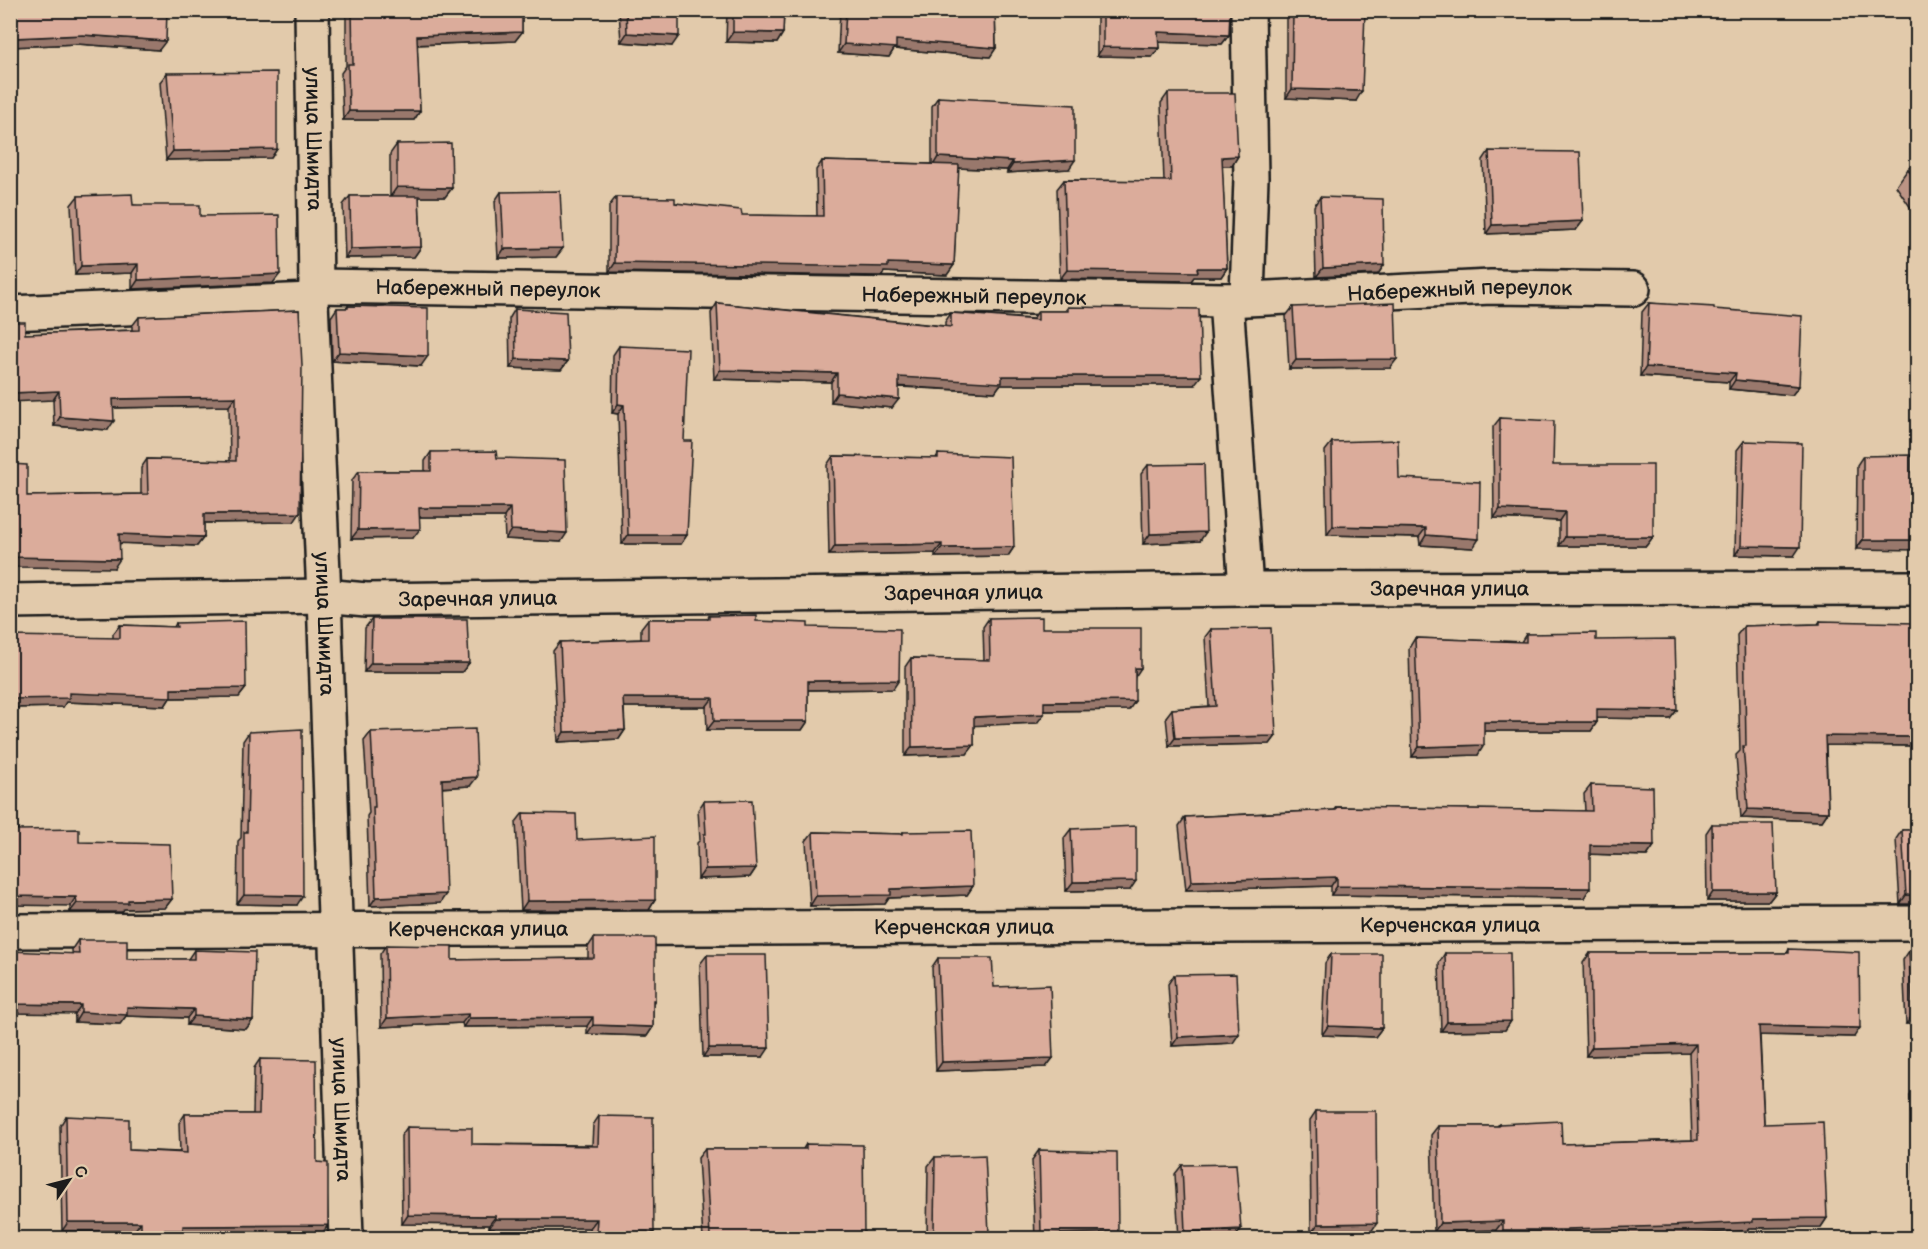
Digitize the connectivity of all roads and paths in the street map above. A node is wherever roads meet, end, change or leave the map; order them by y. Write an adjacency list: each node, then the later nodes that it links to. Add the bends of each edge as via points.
1 (312, 10): 4 (street, улица Шмидта)
2 (1248, 10): 5 (street, via 1251,178)
3 (1633, 289): 5 (street, Набережный переулок, via 1491,287)
4 (313, 293): 5 (street, Набережный переулок); 6 (street, Набережный переулок); 9 (street, улица Шмидта)
5 (1237, 298): 8 (street)
6 (10, 313)
7 (1917, 588): 8 (street, Заречная улица)
8 (1246, 589): 9 (street, Заречная улица, via 366,600)
9 (324, 596): 10 (street, Заречная улица); 12 (street, улица Шмидта)
10 (10, 601)
11 (1917, 923): 12 (street, Керченская улица)
12 (337, 930): 13 (street, Керченская улица); 14 (street, улица Шмидта)
13 (10, 931)
14 (346, 1239)

